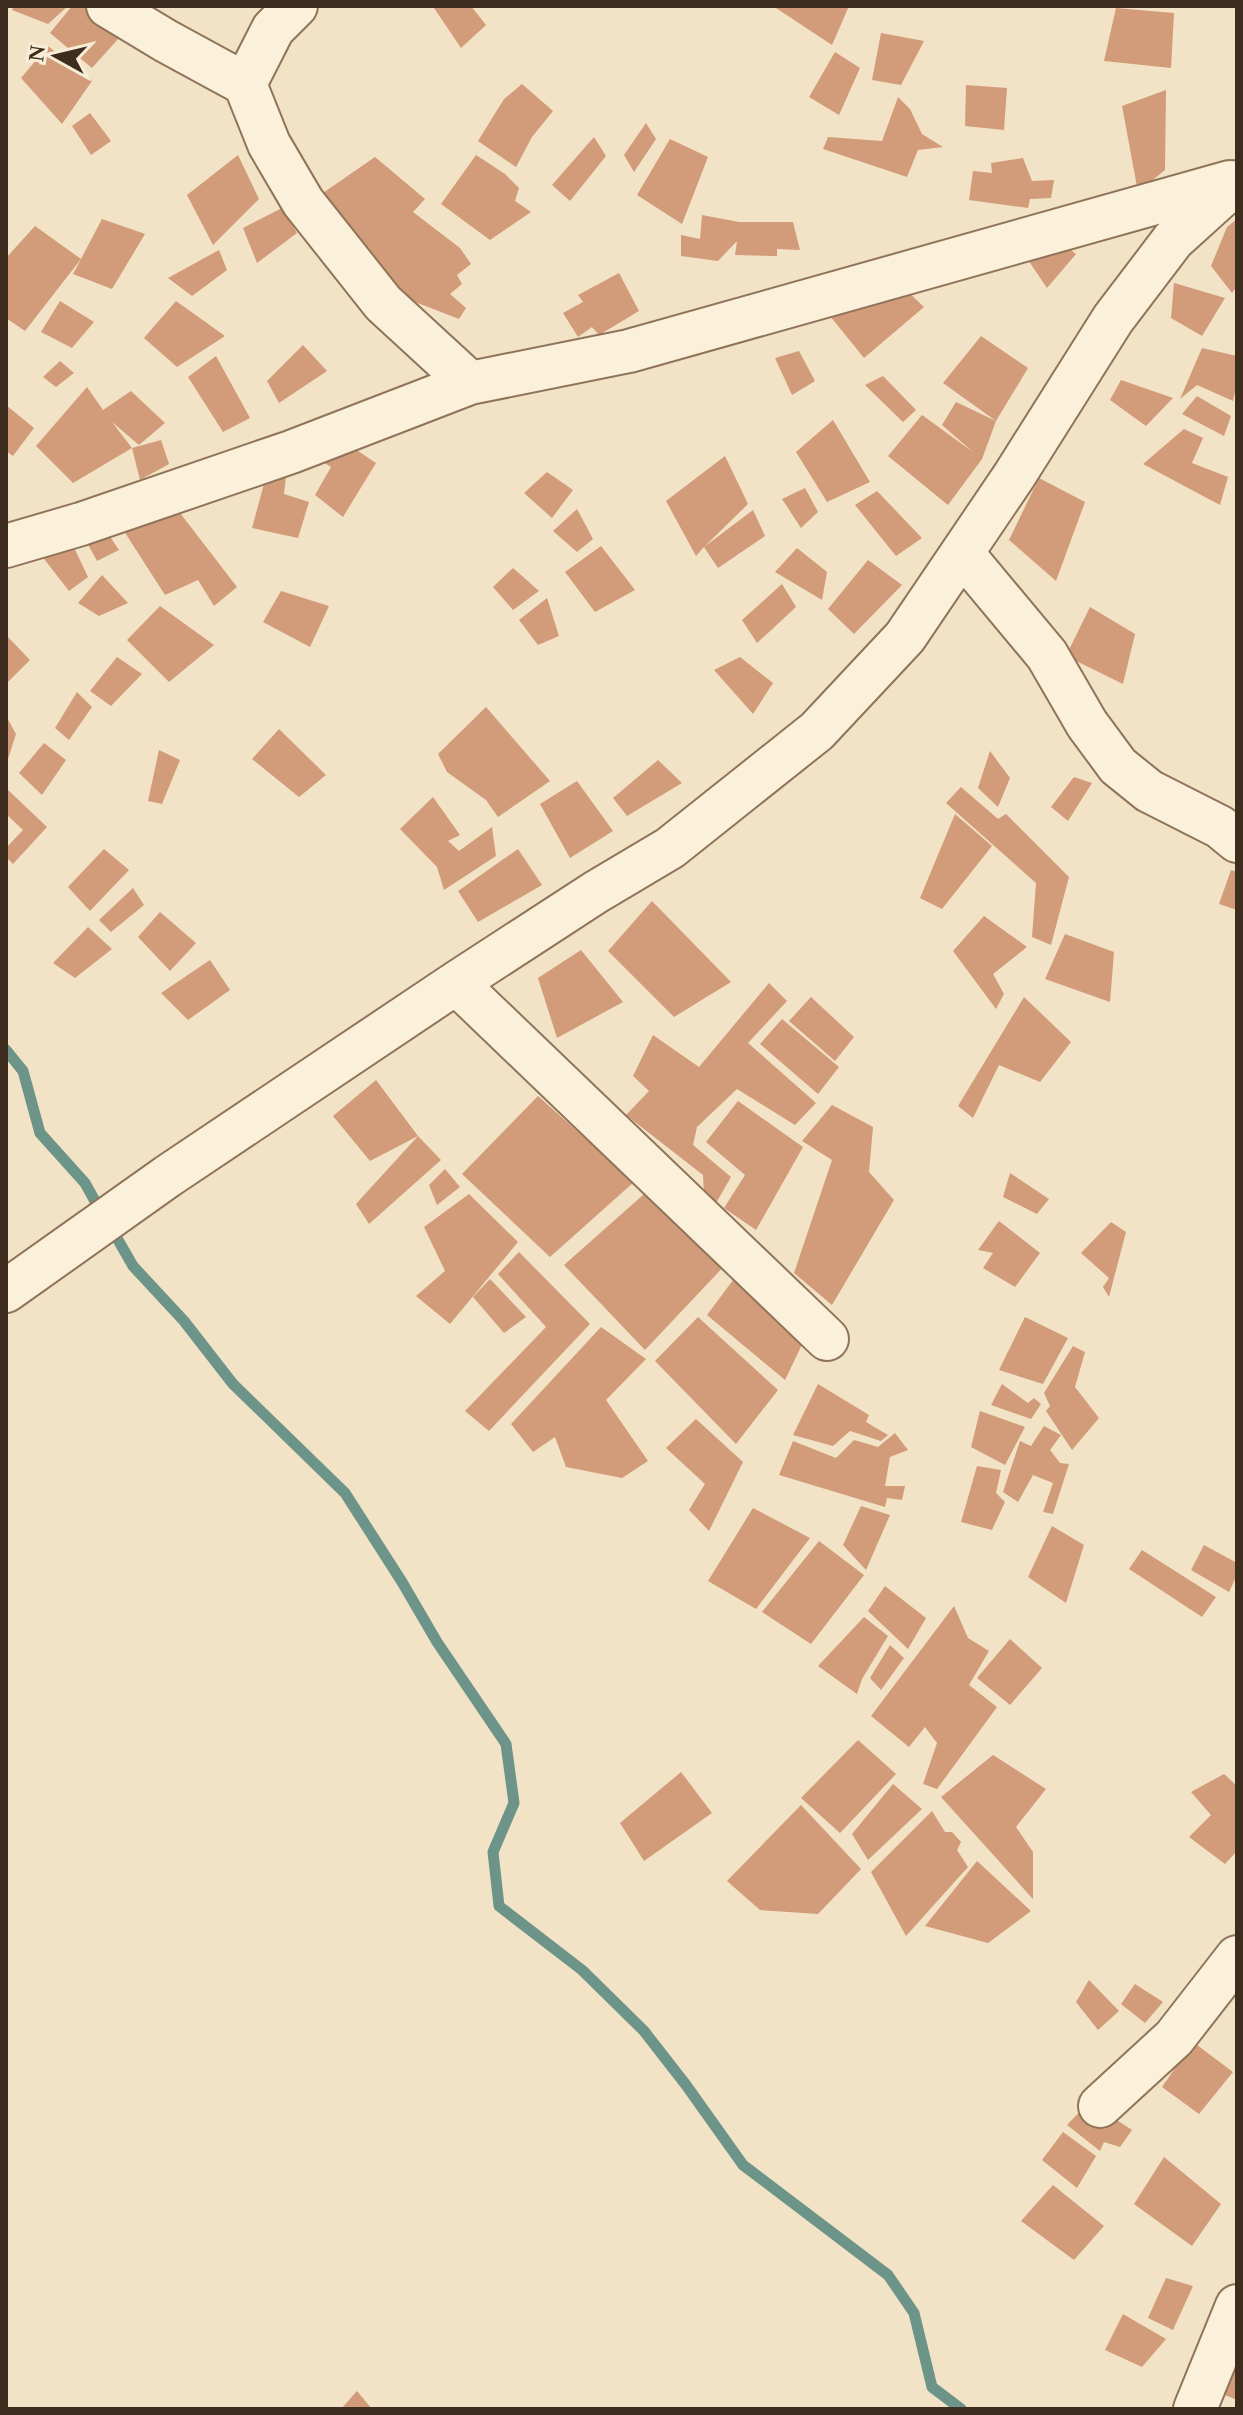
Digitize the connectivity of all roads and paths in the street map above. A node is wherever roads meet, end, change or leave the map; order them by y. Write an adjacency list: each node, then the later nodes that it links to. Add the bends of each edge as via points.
1 (108, 6): 3 (street)
2 (296, 6): 3 (street, via 273,29)
3 (245, 84): 5 (street, via 269,144 303,202 383,303)
4 (1237, 181): 5 (street, via 629,351); 7 (street, via 1173,240 1113,319)
5 (470, 383): 6 (street, via 291,452)
6 (6, 546)
7 (962, 553): 8 (street, via 1047,655 1118,766 1149,791); 9 (street, via 905,637 817,731 670,848)
8 (1237, 841)
9 (456, 983): 10 (street); 11 (street)
10 (6, 1291)
11 (827, 1339)
12 (1237, 1957): 13 (street, via 1174,2038)
13 (1100, 2106)
14 (1237, 2306): 15 (street)
15 (1195, 2409)

